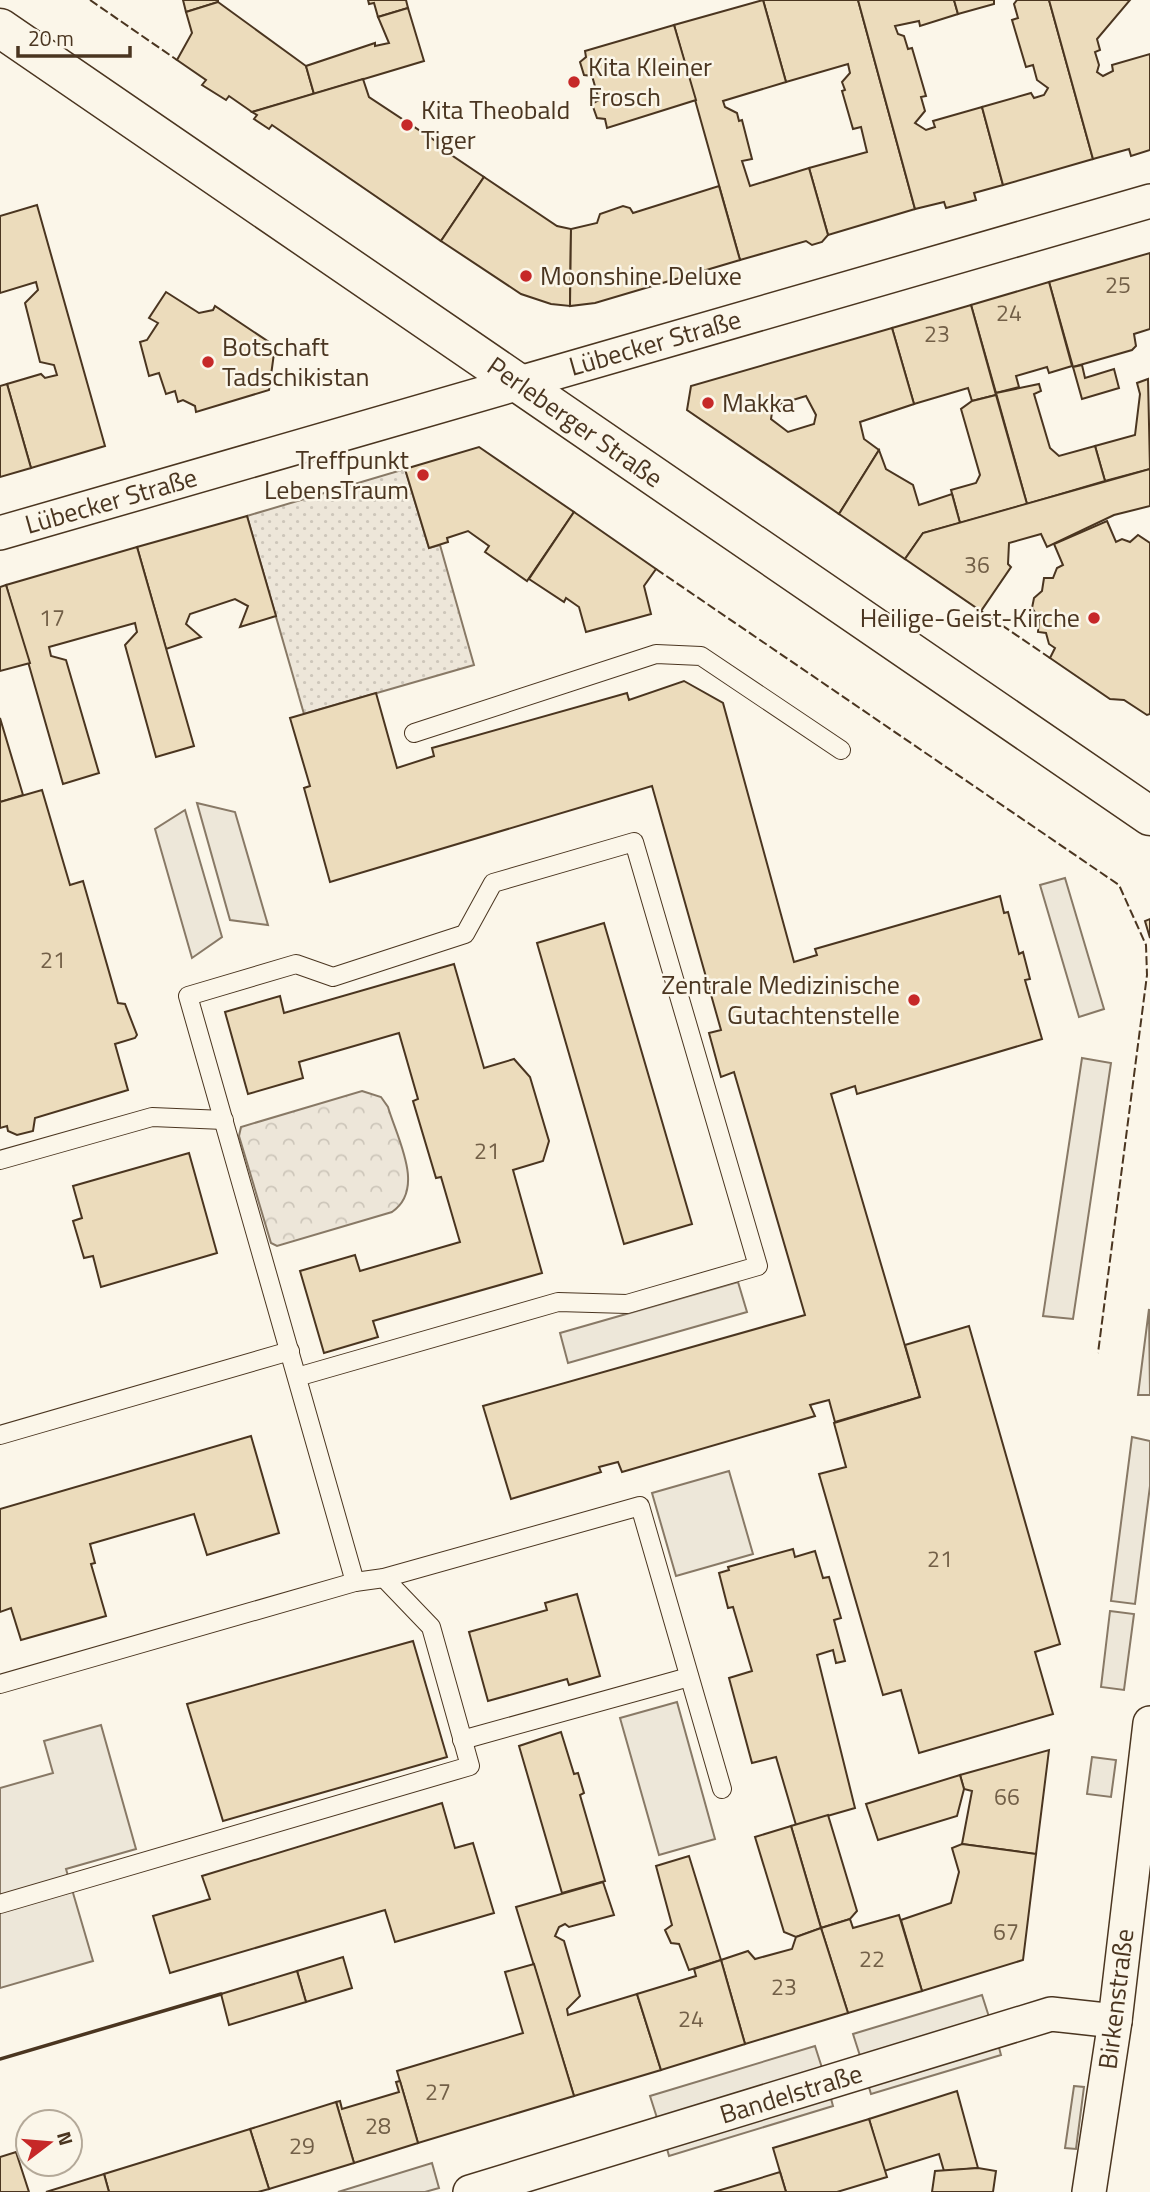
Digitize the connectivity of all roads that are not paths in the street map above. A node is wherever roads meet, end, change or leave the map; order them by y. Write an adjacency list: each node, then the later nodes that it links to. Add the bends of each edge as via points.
1 (0, 28): 3 (main road, Perleberger Straße)
2 (1150, 201): 3 (street, Lübecker Straße)
3 (517, 382): 4 (street, Lübecker Straße); 7 (main road, Perleberger Straße)
4 (0, 533)
5 (414, 733): 6 (lane, via 656,654 701,656)
6 (841, 750)
7 (1150, 816)
8 (224, 1120): 9 (lane, via 152,1117); 10 (lane); 11 (lane, via 188,996 296,964 333,977 465,934 493,883 634,842 758,1266 626,1304 558,1302)
9 (0, 1160)
10 (290, 1351): 11 (lane); 12 (lane)
11 (297, 1377): 14 (lane)
12 (0, 1435)
13 (384, 1578): 14 (lane); 15 (lane, via 640,1506); 18 (lane, via 431,1627)
14 (355, 1582): 16 (lane)
15 (690, 1677): 18 (lane); 19 (lane)
16 (0, 1684)
17 (1150, 1723): 21 (street, Birkenstraße)
18 (463, 1740): 20 (lane, via 470,1766)
19 (722, 1789)
20 (0, 1904)
21 (1115, 2021): 22 (street, Bandelstraße, via 1051,2014); 23 (street, Birkenstraße)
22 (470, 2192)
23 (1089, 2192)

